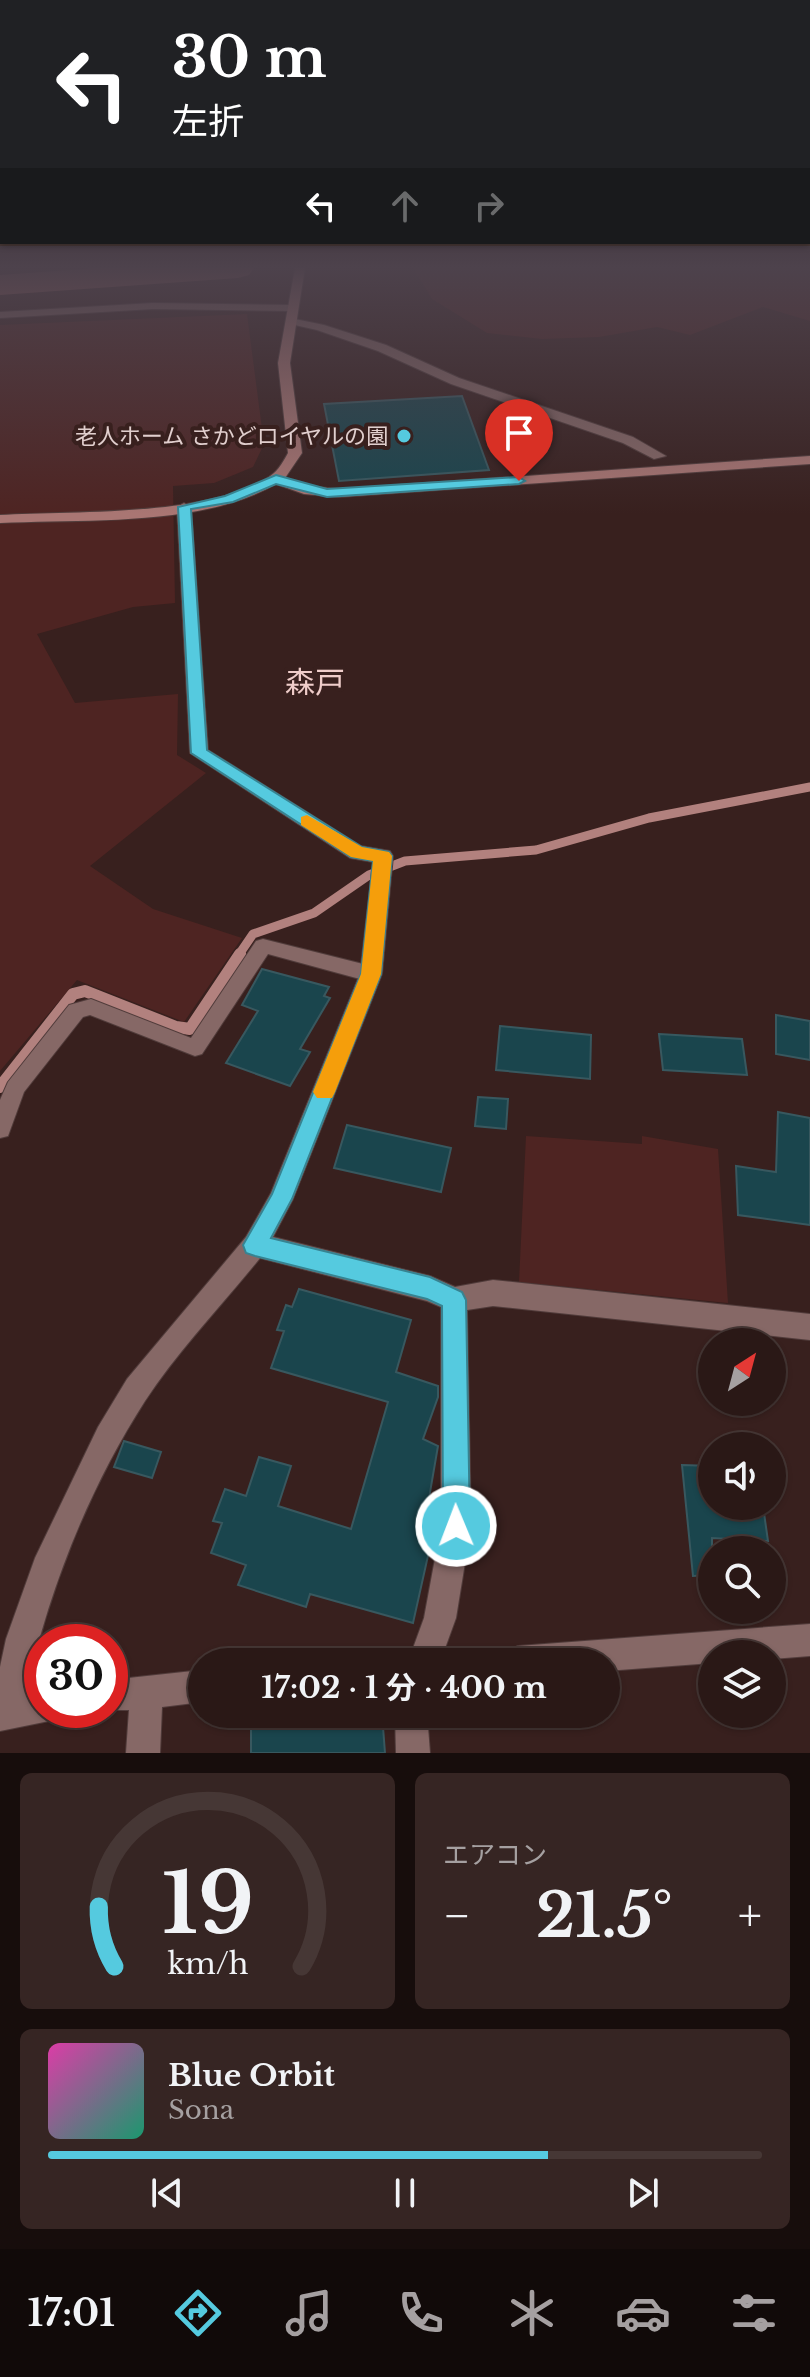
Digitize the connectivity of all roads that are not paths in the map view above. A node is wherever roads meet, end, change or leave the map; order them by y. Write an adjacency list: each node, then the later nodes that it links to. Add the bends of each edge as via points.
1 (286, 350): 5 (street, via 295,453)
2 (386, 350): 3 (street, via 455,381 628,440)
3 (659, 456)
4 (810, 460): 5 (street, via 339,493 304,490)
5 (276, 479): 6 (street, via 228,499)
6 (184, 507): 7 (street); 8 (street, via 199,753 357,853 383,856)
7 (0, 519)
8 (371, 974): 9 (lane, via 263,946 195,1048 91,1007 76,1011 15,1088); 10 (street, via 281,1199)
9 (0, 1129)
10 (255, 1245): 11 (street, via 430,1289); 20 (street, via 152,1369 108,1437 46,1569)
11 (454, 1300): 12 (street, via 493,1293); 14 (street, via 456,1526 440,1618)
12 (810, 1327)
13 (810, 1640): 15 (street)
14 (429, 1648)
15 (620, 1654)
16 (188, 1687): 17 (street)
17 (146, 1690): 18 (street); 22 (street)
18 (128, 1693)
19 (24, 1711): 20 (street)
20 (3, 1715)
21 (412, 1728): 23 (street)
22 (143, 1753)
23 (413, 1753)

